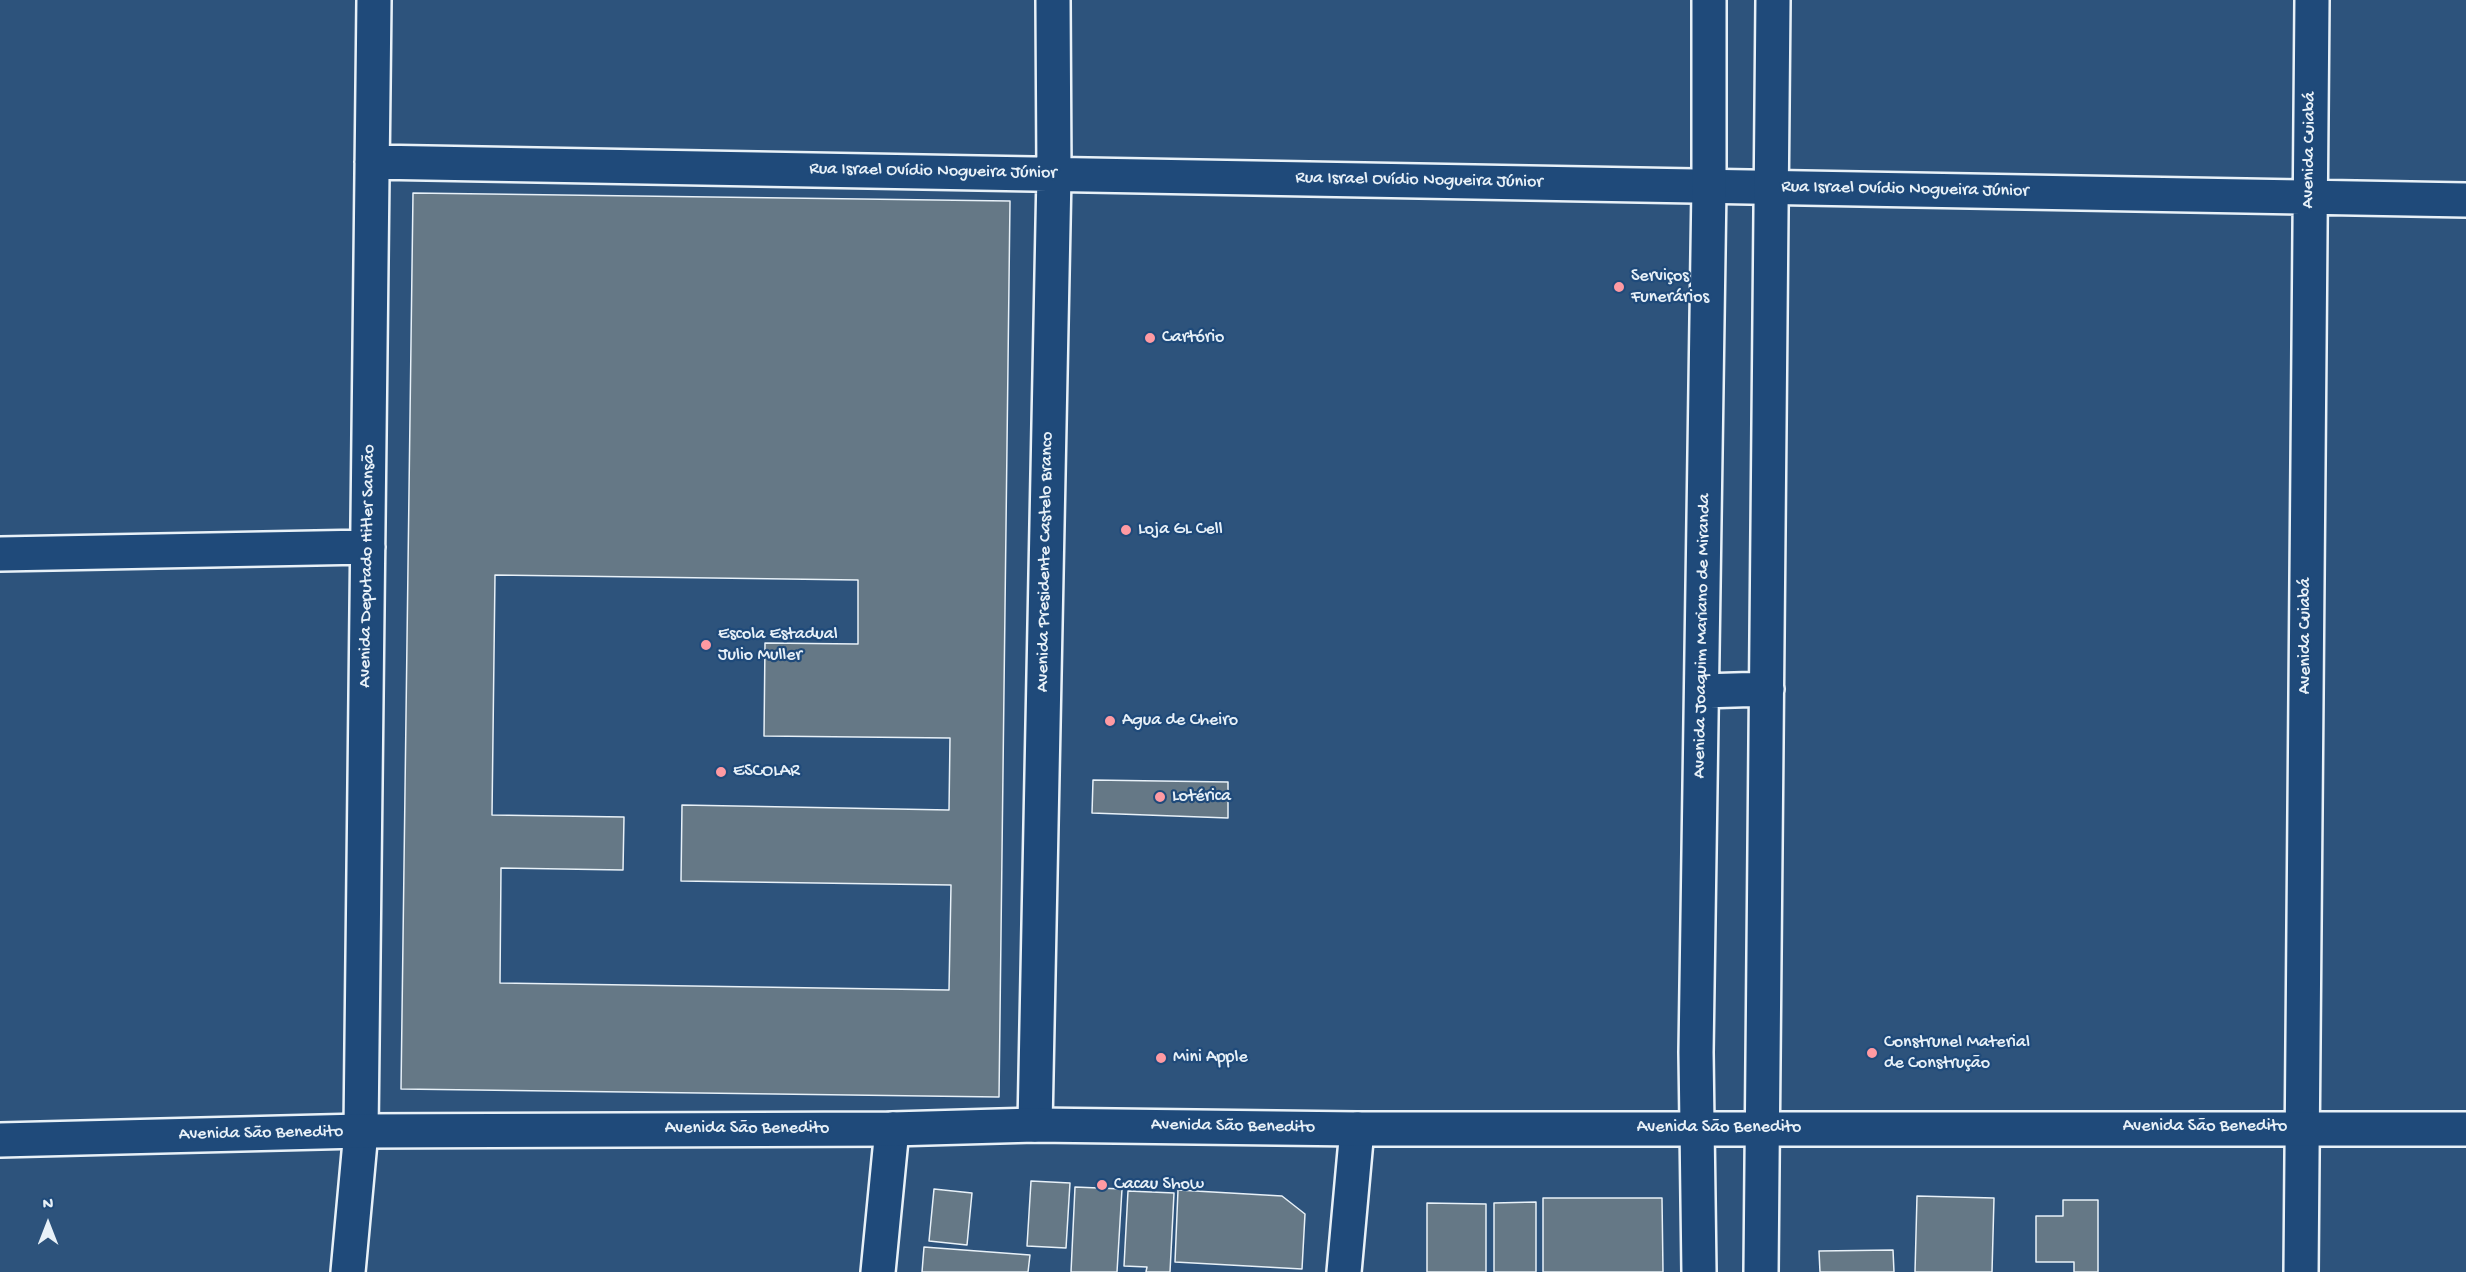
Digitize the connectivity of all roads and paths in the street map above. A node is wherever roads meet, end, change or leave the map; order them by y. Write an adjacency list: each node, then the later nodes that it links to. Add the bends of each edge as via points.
1 (374, 0): 6 (street, Avenida Deputado Hitler Sansão)
2 (1053, 0): 7 (street, Avenida Presidente Castelo Branco)
3 (1709, 0): 8 (street, Avenida Joaquim Mariano de Miranda)
4 (1773, 0): 9 (street)
5 (2312, 0): 10 (street, Avenida Cuiabá)
6 (372, 162): 7 (street, Rua Israel Ovídio Nogueira Júnior); 12 (street, Avenida Deputado Hitler Sansão)
7 (1054, 174): 8 (street, Rua Israel Ovídio Nogueira Júnior); 16 (street, Avenida Presidente Castelo Branco)
8 (1709, 186): 9 (street, Rua Israel Ovídio Nogueira Júnior); 15 (street, Avenida Joaquim Mariano de Miranda)
9 (1771, 188): 10 (street, Rua Israel Ovídio Nogueira Júnior); 14 (street)
10 (2310, 198): 11 (street, Rua Israel Ovídio Nogueira Júnior); 18 (street, Avenida Cuiabá)
11 (2466, 200)
12 (368, 547): 13 (street); 23 (street, Avenida Deputado Hitler Sansão)
13 (0, 554)
14 (1767, 689): 15 (street); 17 (street)
15 (1702, 691): 19 (street, Avenida Joaquim Mariano de Miranda)
16 (1035, 1125): 20 (street, Avenida São Benedito); 21 (street, Avenida São Benedito)
17 (1763, 1127): 18 (street, Avenida São Benedito); 19 (street, Avenida São Benedito); 29 (street)
18 (2302, 1127): 22 (street, Avenida São Benedito); 30 (street, Avenida Cuiabá)
19 (1698, 1128): 21 (street, Avenida São Benedito); 28 (street, Avenida Joaquim Mariano de Miranda)
20 (892, 1129): 23 (street, Avenida São Benedito); 26 (street)
21 (1357, 1129): 27 (street)
22 (2466, 1129)
23 (361, 1131): 24 (street, Avenida São Benedito); 25 (street, Avenida Deputado Hitler Sansão)
24 (0, 1140)
25 (348, 1272)
26 (878, 1272)
27 (1344, 1272)
28 (1699, 1272)
29 (1761, 1272)
30 (2301, 1272)

